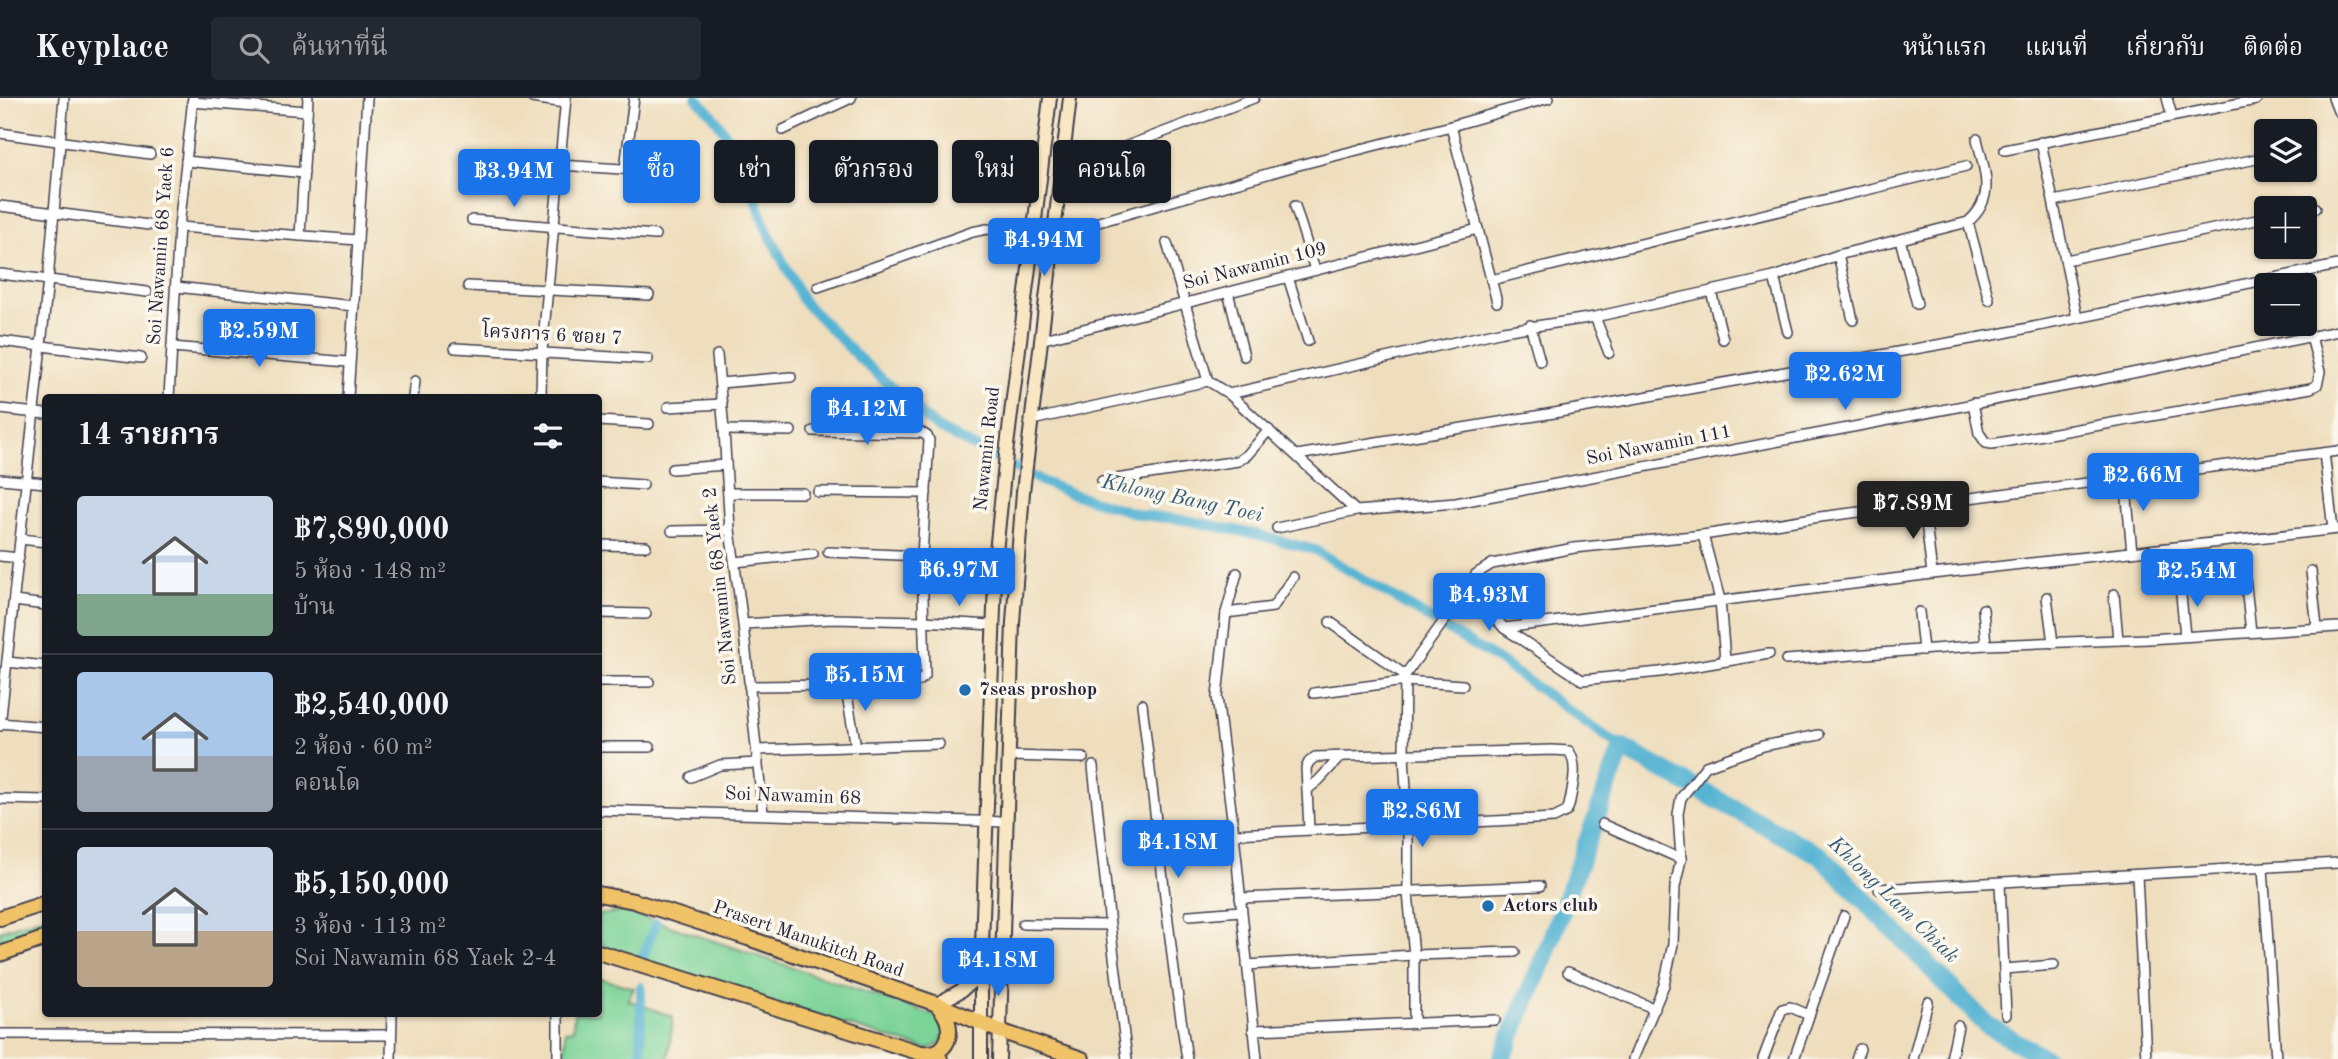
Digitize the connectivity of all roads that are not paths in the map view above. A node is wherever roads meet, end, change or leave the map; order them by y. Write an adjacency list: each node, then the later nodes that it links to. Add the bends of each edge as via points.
1 (308, 98): 16 (street)
2 (367, 98): 54 (street)
3 (532, 98): 14 (street)
4 (634, 98): 23 (street)
5 (851, 98): 20 (street)
6 (1050, 98): 49 (main road, Nawamin Road)
7 (1070, 98): 24 (main road, Nawamin Road)
8 (1254, 98): 25 (street)
9 (1549, 98): 19 (street)
10 (2167, 98): 18 (street)
11 (2333, 98): 17 (street)
12 (65, 100): 26 (street)
13 (192, 100): 16 (street); 32 (street, Soi Nawamin 68 Yaek 6)
14 (566, 100): 33 (street)
15 (2256, 100): 18 (street)
16 (307, 110): 36 (street)
17 (2338, 111)
18 (2172, 116): 27 (street)
19 (1451, 126): 48 (street); 51 (street)
20 (783, 130)
21 (0, 133): 26 (street)
22 (1977, 139): 44 (street, via 1986,190 1983,205)
23 (629, 140)
24 (1065, 140)
25 (1141, 140)
26 (60, 141): 29 (street); 41 (street)
27 (2041, 142): 28 (street); 37 (street)
28 (2004, 149)
29 (150, 154)
30 (476, 154): 33 (street)
31 (2254, 159): 37 (street)
32 (186, 161): 36 (street); 46 (street, Soi Nawamin 68 Yaek 6)
33 (559, 165): 35 (street); 47 (street)
34 (1966, 166): 64 (street)
35 (623, 168)
36 (304, 173): 52 (street)
37 (2054, 201): 57 (street)
38 (1056, 203): 51 (main road, Nawamin Road)
39 (0, 206): 41 (street)
40 (1295, 206): 59 (street)
41 (54, 212): 45 (street); 63 (street)
42 (472, 220): 47 (street)
43 (2254, 221): 57 (street)
44 (1968, 222): 53 (street); 73 (street)
45 (149, 225)
46 (179, 227): 52 (street); 66 (street, Soi Nawamin 68 Yaek 6)
47 (553, 228): 50 (street); 68 (street)
48 (1478, 229): 59 (street, Soi Nawamin 109); 64 (street)
49 (1034, 232): 67 (street, via 972,232); 177 (main road, Nawamin Road, via 1002,485)
50 (654, 235)
51 (1052, 235): 87 (main road, Nawamin Road)
52 (300, 236): 54 (street)
53 (1900, 239): 56 (street); 76 (street)
54 (358, 240): 77 (street)
55 (1167, 243): 75 (street)
56 (1838, 255): 62 (street); 80 (street)
57 (2066, 260): 79 (street)
58 (2338, 265): 79 (street)
59 (1315, 270): 61 (street, Soi Nawamin 109)
60 (0, 274): 63 (street)
61 (1288, 277): 71 (street, Soi Nawamin 109); 89 (street)
62 (1774, 277): 69 (street); 83 (street)
63 (48, 280): 70 (street); 90 (street)
64 (1491, 280): 74 (street)
65 (468, 286): 68 (street)
66 (176, 287): 77 (street); 91 (street, Soi Nawamin 68 Yaek 6)
67 (818, 287)
68 (548, 290): 72 (street); 93 (street)
69 (1711, 291): 78 (street); 86 (street)
70 (147, 292)
71 (1228, 292): 75 (street, Soi Nawamin 109); 96 (street)
72 (649, 295)
73 (1989, 300)
74 (1497, 302)
75 (1185, 303): 87 (street, Soi Nawamin 109); 103 (street)
76 (1917, 304)
77 (354, 306): 100 (street)
78 (1595, 317): 81 (street); 94 (street)
79 (2077, 318): 125 (street)
80 (1853, 320)
81 (1530, 325): 99 (street); 109 (street)
82 (2338, 331): 84 (street, Soi Nawamin 111)
83 (1788, 332)
84 (2317, 335)
85 (2311, 336): 110 (street, Soi Nawamin 111); 110 (street, via 2320,372 2317,385 2311,388 1992,444 1979,433)
86 (1723, 339)
87 (1040, 340): 116 (main road, Nawamin Road)
88 (0, 341): 90 (street)
89 (1308, 341)
90 (40, 346): 97 (street); 114 (street)
91 (172, 347): 100 (street); 105 (street, Soi Nawamin 68 Yaek 6)
92 (455, 348): 93 (street, โครงการ 6 ซอย 7)
93 (542, 351): 98 (street, โครงการ 6 ซอย 7); 108 (street)
94 (1609, 353)
95 (717, 355): 104 (street, Soi Nawamin 68 Yaek 2)
96 (1244, 356)
97 (141, 358)
98 (648, 359)
99 (1540, 361)
100 (348, 362): 106 (street)
101 (791, 377): 104 (street)
102 (415, 381): 107 (street)
103 (1208, 381): 109 (street); 116 (street)
104 (720, 383): 111 (street, Soi Nawamin 68 Yaek 2)
105 (169, 394)
106 (348, 394)
107 (413, 394)
108 (541, 394)
109 (1229, 394): 120 (street)
110 (1973, 403): 140 (street, Soi Nawamin 111, via 1456,503)
111 (722, 404): 112 (street); 119 (street, Soi Nawamin 68 Yaek 2)
112 (668, 407)
113 (0, 409): 114 (street)
114 (33, 412): 115 (street); 130 (street)
115 (42, 413)
116 (1032, 420): 211 (main road, Nawamin Road, via 1013,622)
117 (602, 421): 118 (street)
118 (649, 424)
119 (724, 430): 121 (street); 126 (street, Soi Nawamin 68 Yaek 2)
120 (1269, 430): 125 (street); 131 (street, via 1238,461)
121 (791, 431)
122 (813, 431): 137 (street, via 922,433 929,440)
123 (2338, 451): 124 (street)
124 (2324, 453): 129 (street); 142 (street)
125 (1297, 455): 140 (street)
126 (726, 465): 127 (street); 138 (street, Soi Nawamin 68 Yaek 2)
127 (673, 468)
128 (0, 478): 130 (street)
129 (2125, 478): 139 (street); 151 (street)
130 (26, 481): 133 (street); 146 (street)
131 (1102, 481)
132 (602, 482): 134 (street)
133 (42, 483)
134 (643, 485)
135 (818, 492): 137 (street)
136 (803, 493): 138 (street)
137 (926, 493): 153 (street)
138 (728, 494): 143 (street, Soi Nawamin 68 Yaek 2)
139 (1924, 505): 145 (street); 159 (street)
140 (1356, 512): 141 (street, Soi Nawamin 111)
141 (1277, 528)
142 (2335, 529): 151 (street)
143 (730, 530): 144 (street); 156 (street, Soi Nawamin 68 Yaek 2)
144 (672, 531)
145 (1703, 535): 162 (street, via 1574,548 1492,564); 166 (street)
146 (22, 539): 147 (street); 155 (street)
147 (42, 542)
148 (602, 545): 149 (street)
149 (646, 546)
150 (828, 552): 153 (street)
151 (2132, 552): 159 (street)
152 (813, 554): 156 (street)
153 (922, 555): 174 (street)
154 (0, 556): 155 (street)
155 (19, 558): 167 (street)
156 (735, 562): 176 (street, Soi Nawamin 68 Yaek 2)
157 (2311, 571): 180 (street)
158 (1237, 573): 172 (street)
159 (1932, 574): 166 (street)
160 (1293, 577): 172 (street, via 1273,607)
161 (2245, 577): 182 (street)
162 (1472, 582): 179 (street, via 1482,603); 193 (street)
163 (2180, 585): 183 (street)
164 (2114, 594): 184 (street)
165 (2047, 597): 185 (street)
166 (1720, 600): 179 (street); 189 (street)
167 (14, 601): 168 (street); 181 (street)
168 (42, 604)
169 (1983, 609): 186 (street)
170 (1919, 612): 187 (street)
171 (602, 613): 173 (street)
172 (1226, 613): 227 (street, via 1217,697)
173 (646, 614)
174 (923, 621): 176 (street, via 832,619); 177 (street); 196 (street, via 925,676 919,681)
175 (1330, 622): 193 (street)
176 (743, 624): 198 (street, Soi Nawamin 68 Yaek 2)
177 (992, 625): 222 (main road, Nawamin Road)
178 (2338, 627): 180 (street)
179 (1504, 628): 189 (street, via 1582,680)
180 (2317, 628): 182 (street)
181 (5, 632): 191 (street)
182 (2251, 632): 183 (street)
183 (2185, 636): 184 (street)
184 (2118, 640): 185 (street)
185 (2053, 643): 186 (street)
186 (1986, 645): 187 (street)
187 (1923, 650): 190 (street)
188 (1769, 654): 189 (street)
189 (1725, 660)
190 (1786, 660)
191 (7, 662): 192 (street); 201 (street)
192 (42, 666)
193 (1405, 678): 197 (street); 199 (street); 210 (street)
194 (602, 681): 195 (street)
195 (649, 682)
196 (845, 684): 198 (street); 208 (street)
197 (1463, 685)
198 (749, 686): 209 (street, Soi Nawamin 68 Yaek 2)
199 (1314, 693)
200 (1142, 704): 279 (street)
201 (1, 708): 202 (street)
202 (0, 724): 203 (street)
203 (42, 727)
204 (1819, 735): 228 (street, via 1763,746 1706,766 1681,798)
205 (939, 744): 208 (street)
206 (602, 747): 207 (street)
207 (650, 747)
208 (856, 747): 209 (street)
209 (756, 750): 214 (street, Soi Nawamin 68 Yaek 2)
210 (1404, 755): 212 (street); 225 (street); 225 (street, via 1569,751 1575,766 1569,807 1560,816)
211 (1009, 756): 213 (street); 223 (main road, Nawamin Road)
212 (1341, 756): 217 (street); 217 (street, via 1315,757 1309,762)
213 (1083, 758)
214 (758, 763): 216 (street, via 720,765); 221 (street, Soi Nawamin 68 Yaek 2)
215 (1093, 766): 244 (street)
216 (691, 777)
217 (1307, 790): 226 (street)
218 (0, 799): 219 (street)
219 (42, 800)
220 (602, 810): 221 (street, Soi Nawamin 68)
221 (763, 813): 222 (street, Soi Nawamin 68)
222 (987, 822): 223 (street, Soi Nawamin 68); 254 (main road, Nawamin Road)
223 (1007, 822): 267 (main road, Nawamin Road)
224 (1602, 824): 228 (street)
225 (1408, 825): 226 (street); 235 (street)
226 (1309, 830): 227 (street)
227 (1234, 834): 237 (street)
228 (1681, 859): 257 (street, via 1673,944)
229 (2338, 863): 230 (street)
230 (2263, 868): 231 (street); 288 (street)
231 (2137, 875): 232 (street); 287 (street)
232 (2000, 883): 234 (street); 252 (street)
233 (1540, 886): 235 (street)
234 (1879, 889)
235 (1408, 893): 237 (street); 249 (street)
236 (602, 895): 256 (main road, Prasert Manukitch Road, via 634,901)
237 (1240, 898): 239 (street)
238 (42, 904): 242 (main road)
239 (1241, 911): 240 (street); 250 (street)
240 (1191, 915)
241 (1844, 916): 259 (street)
242 (0, 918)
243 (1023, 924): 244 (street)
244 (1110, 925): 278 (street)
245 (42, 939): 248 (main road)
246 (1515, 952): 249 (street)
247 (602, 953): 271 (main road)
248 (0, 954)
249 (1414, 955): 250 (street); 264 (street)
250 (1247, 965): 266 (street)
251 (2054, 965): 252 (street)
252 (2004, 969): 258 (street)
253 (1568, 972): 257 (street)
254 (981, 973): 256 (main road); 263 (main road, Nawamin Road)
255 (1928, 1002): 285 (street)
256 (937, 1004): 263 (main road, Prasert Manukitch Road); 271 (main road, via 950,1023 950,1036 942,1048)
257 (1655, 1010): 281 (street)
258 (2006, 1015)
259 (1809, 1016): 282 (street, via 1790,1007 1782,1009); 283 (street)
260 (391, 1017): 269 (street)
261 (558, 1017): 273 (street)
262 (1495, 1020): 264 (street)
263 (981, 1023): 267 (main road, Prasert Manukitch Road); 275 (main road, Nawamin Road)
264 (1414, 1023): 266 (street)
265 (1958, 1026): 286 (street)
266 (1253, 1030): 280 (street)
267 (1000, 1031): 276 (main road, Nawamin Road); 277 (main road, Prasert Manukitch Road)
268 (0, 1034): 269 (street)
269 (391, 1034): 272 (street)
270 (1860, 1049): 284 (street)
271 (920, 1056): 274 (main road)
272 (391, 1059)
273 (558, 1059)
274 (940, 1059)
275 (981, 1059)
276 (999, 1059)
277 (1082, 1059)
278 (1127, 1059)
279 (1187, 1059)
280 (1256, 1059)
281 (1633, 1059)
282 (1763, 1059)
283 (1794, 1059)
284 (1856, 1059)
285 (1913, 1059)
286 (1951, 1059)
287 (2146, 1059)
288 (2276, 1059)

